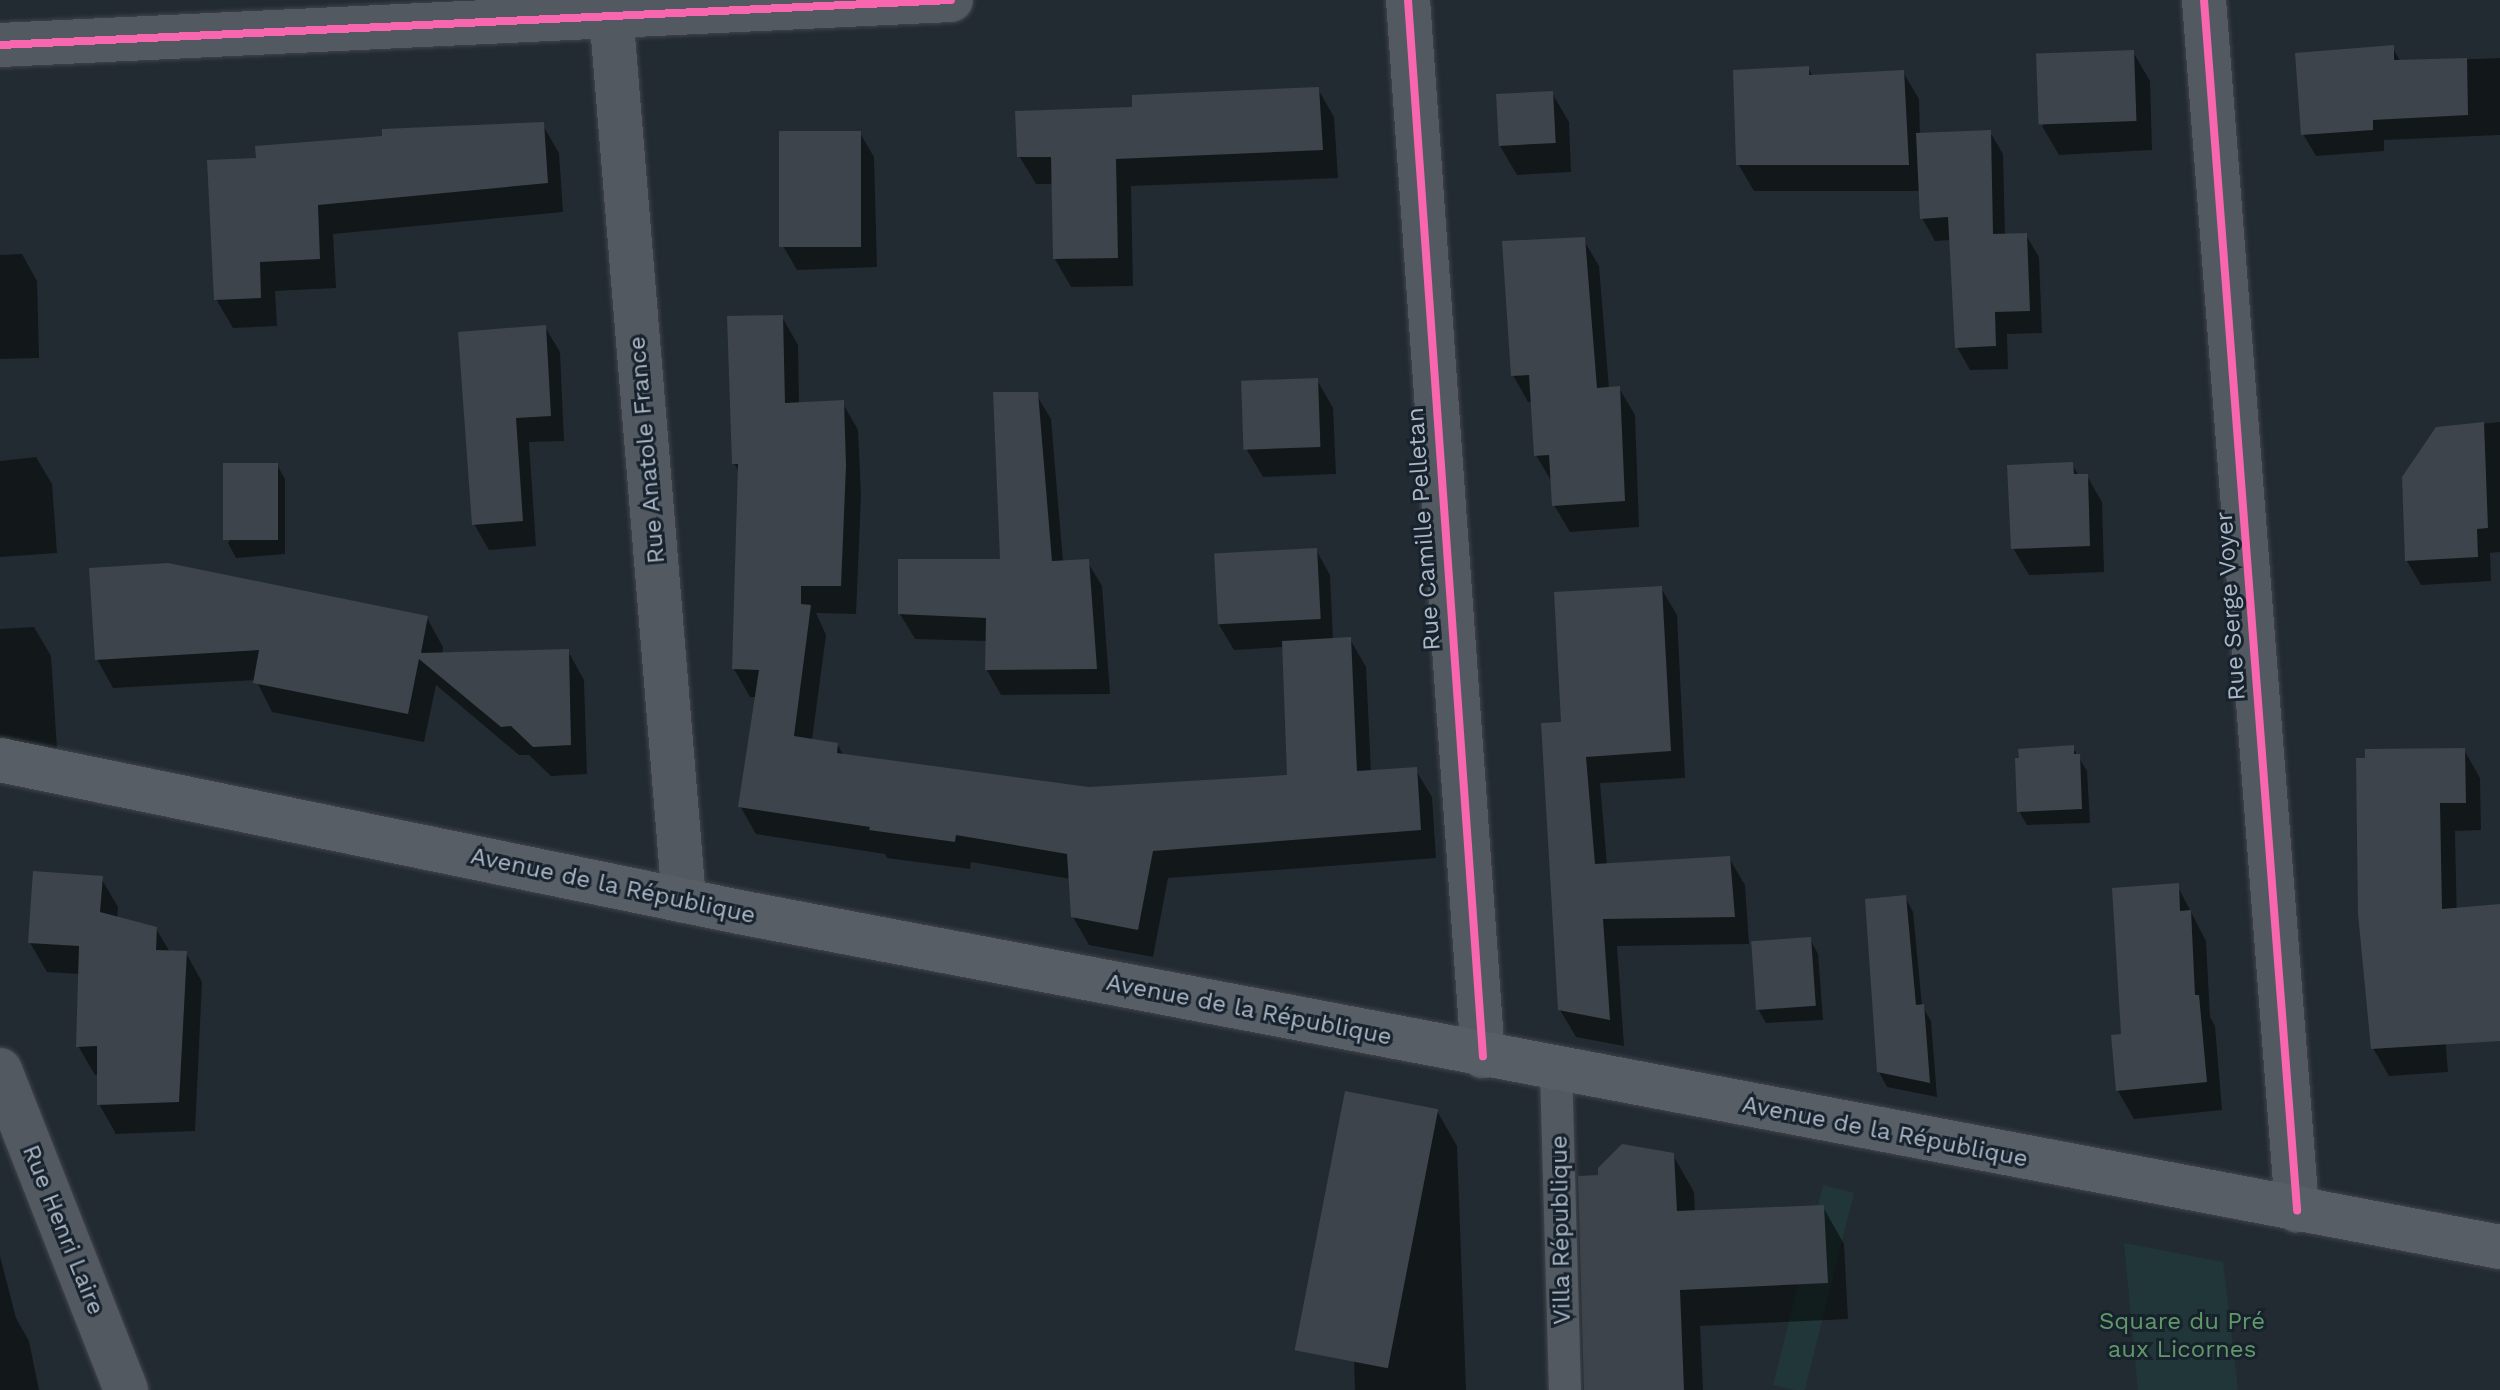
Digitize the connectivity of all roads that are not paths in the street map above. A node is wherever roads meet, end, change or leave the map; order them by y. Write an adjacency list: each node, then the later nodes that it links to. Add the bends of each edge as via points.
1 (951, 0): 4 (street)
2 (1408, 0): 8 (street, Rue Camille Pelletan)
3 (2204, 0): 11 (street, Rue Serge Voyer)
4 (611, 8): 5 (street); 7 (street, Rue Anatole France)
5 (0, 45)
6 (0, 760): 7 (main road, Avenue de la République)
7 (684, 901): 8 (main road, Avenue de la République)
8 (1483, 1056): 9 (main road, Avenue de la République)
9 (1556, 1069): 11 (main road, Avenue de la République); 14 (lane, Villa République)
10 (0, 1070): 13 (street, Rue Henri Laire)
11 (2297, 1210): 12 (main road, Avenue de la République)
12 (2500, 1247)
13 (126, 1390)
14 (1565, 1390)

